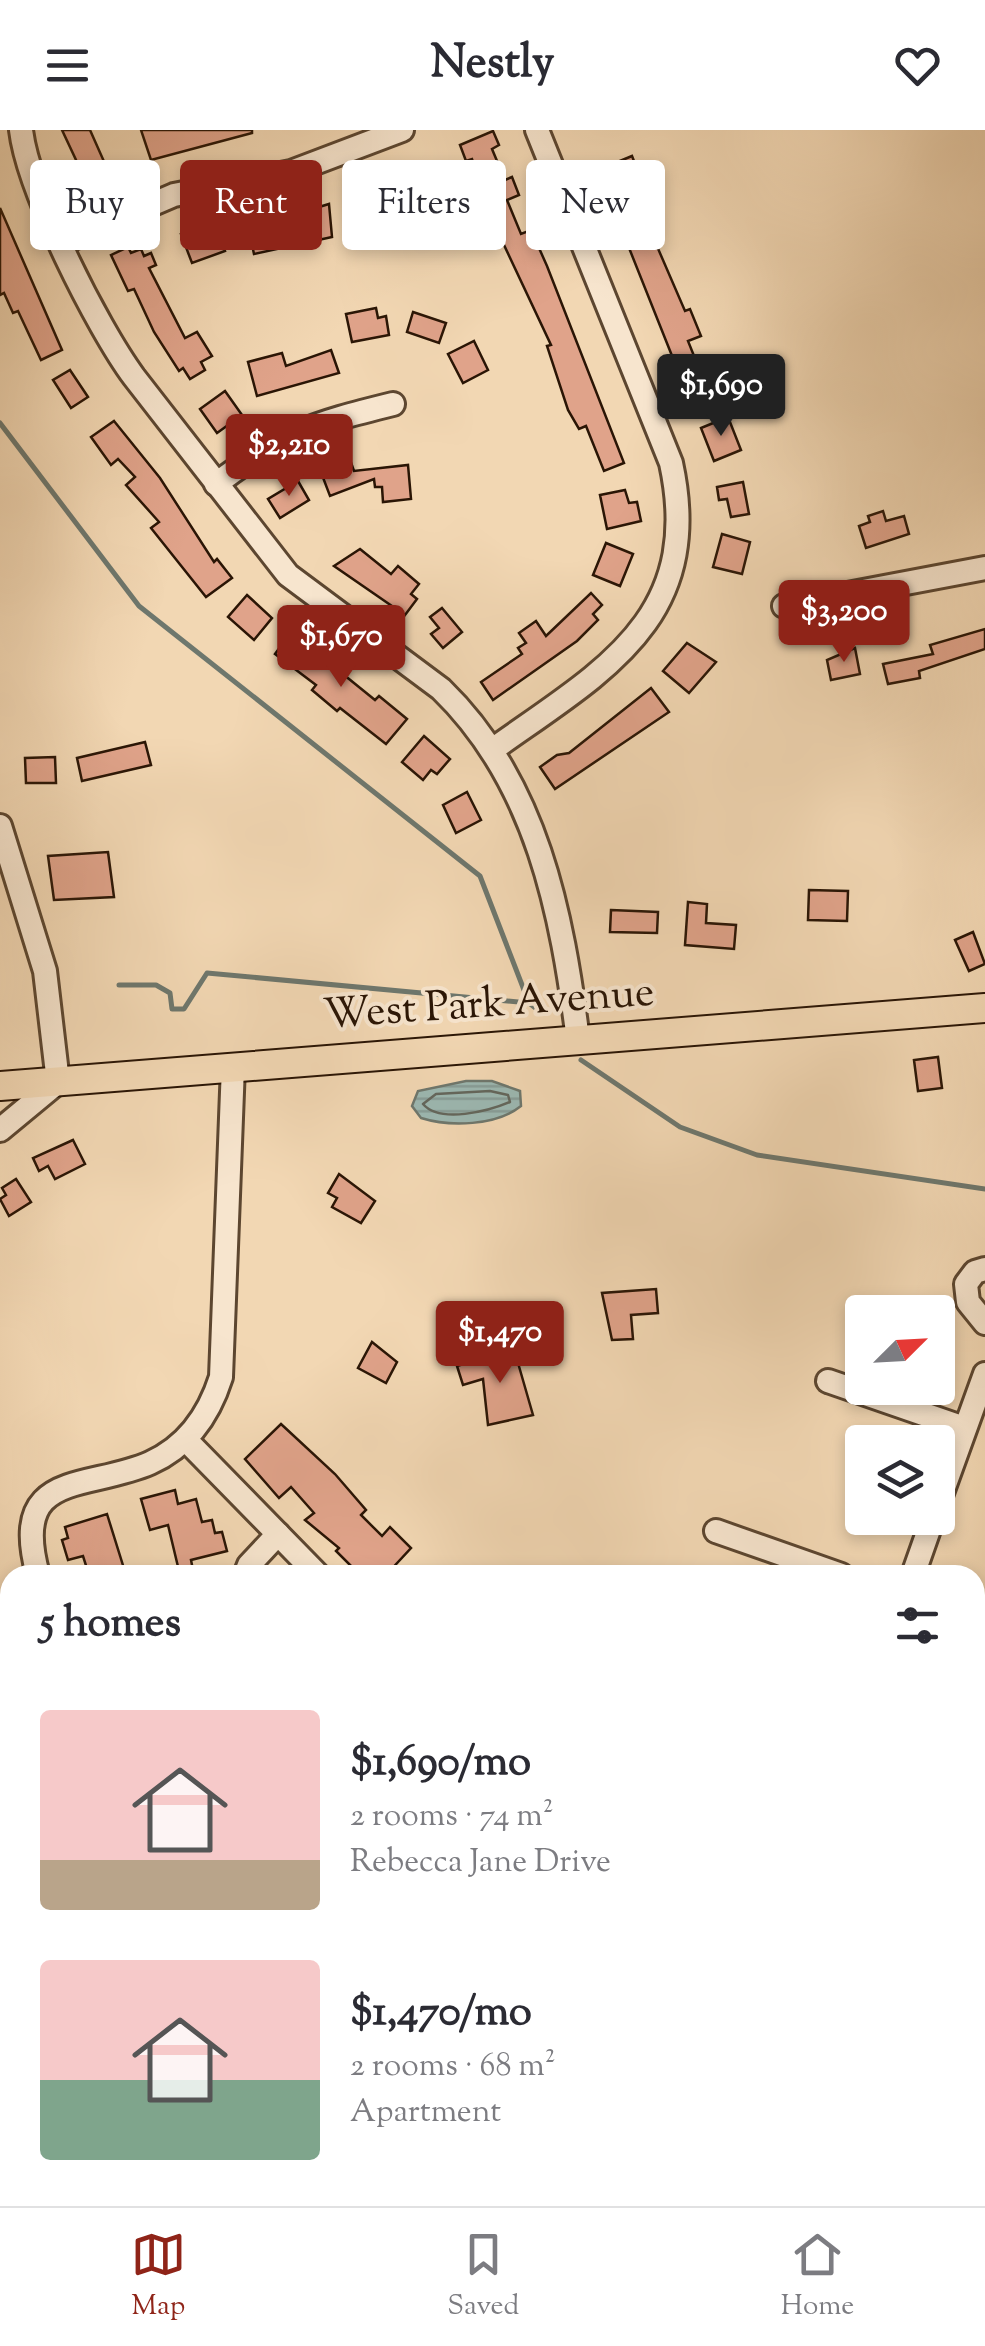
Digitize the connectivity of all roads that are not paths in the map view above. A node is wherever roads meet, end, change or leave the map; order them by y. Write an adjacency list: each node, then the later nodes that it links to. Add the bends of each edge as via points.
1 (21, 130): 4 (street)
2 (402, 130): 5 (street, via 291,172)
3 (537, 130): 11 (street, via 671,463 677,534 661,594 619,659)
4 (30, 167)
5 (160, 202)
6 (65, 250): 8 (street, via 109,344)
7 (393, 404): 8 (street, via 309,425 268,445)
8 (216, 484): 11 (street, via 288,575 421,672)
9 (985, 568): 10 (street)
10 (784, 606)
11 (492, 750): 14 (street, via 511,778 564,932)
12 (0, 826): 16 (street, via 45,971)
13 (985, 1008): 14 (main road, West Park Avenue)
14 (578, 1040): 15 (main road, West Park Avenue)
15 (233, 1066): 16 (main road, West Park Avenue); 24 (street, via 220,1376 213,1402)
16 (58, 1082): 17 (main road, West Park Avenue); 18 (street)
17 (0, 1086)
18 (0, 1130)
19 (985, 1269): 20 (street, via 966,1284 968,1302)
20 (985, 1323)
21 (985, 1374): 23 (street)
22 (828, 1382): 23 (street)
23 (964, 1428): 25 (street)
24 (186, 1440): 27 (street); 29 (street, via 151,1462 72,1480 54,1492 40,1506 29,1544)
25 (955, 1454)
26 (716, 1531): 32 (street)
27 (278, 1534): 30 (street); 31 (street)
28 (927, 1535): 33 (street)
29 (35, 1565)
30 (248, 1565)
31 (308, 1565)
32 (813, 1565)
33 (917, 1565)

